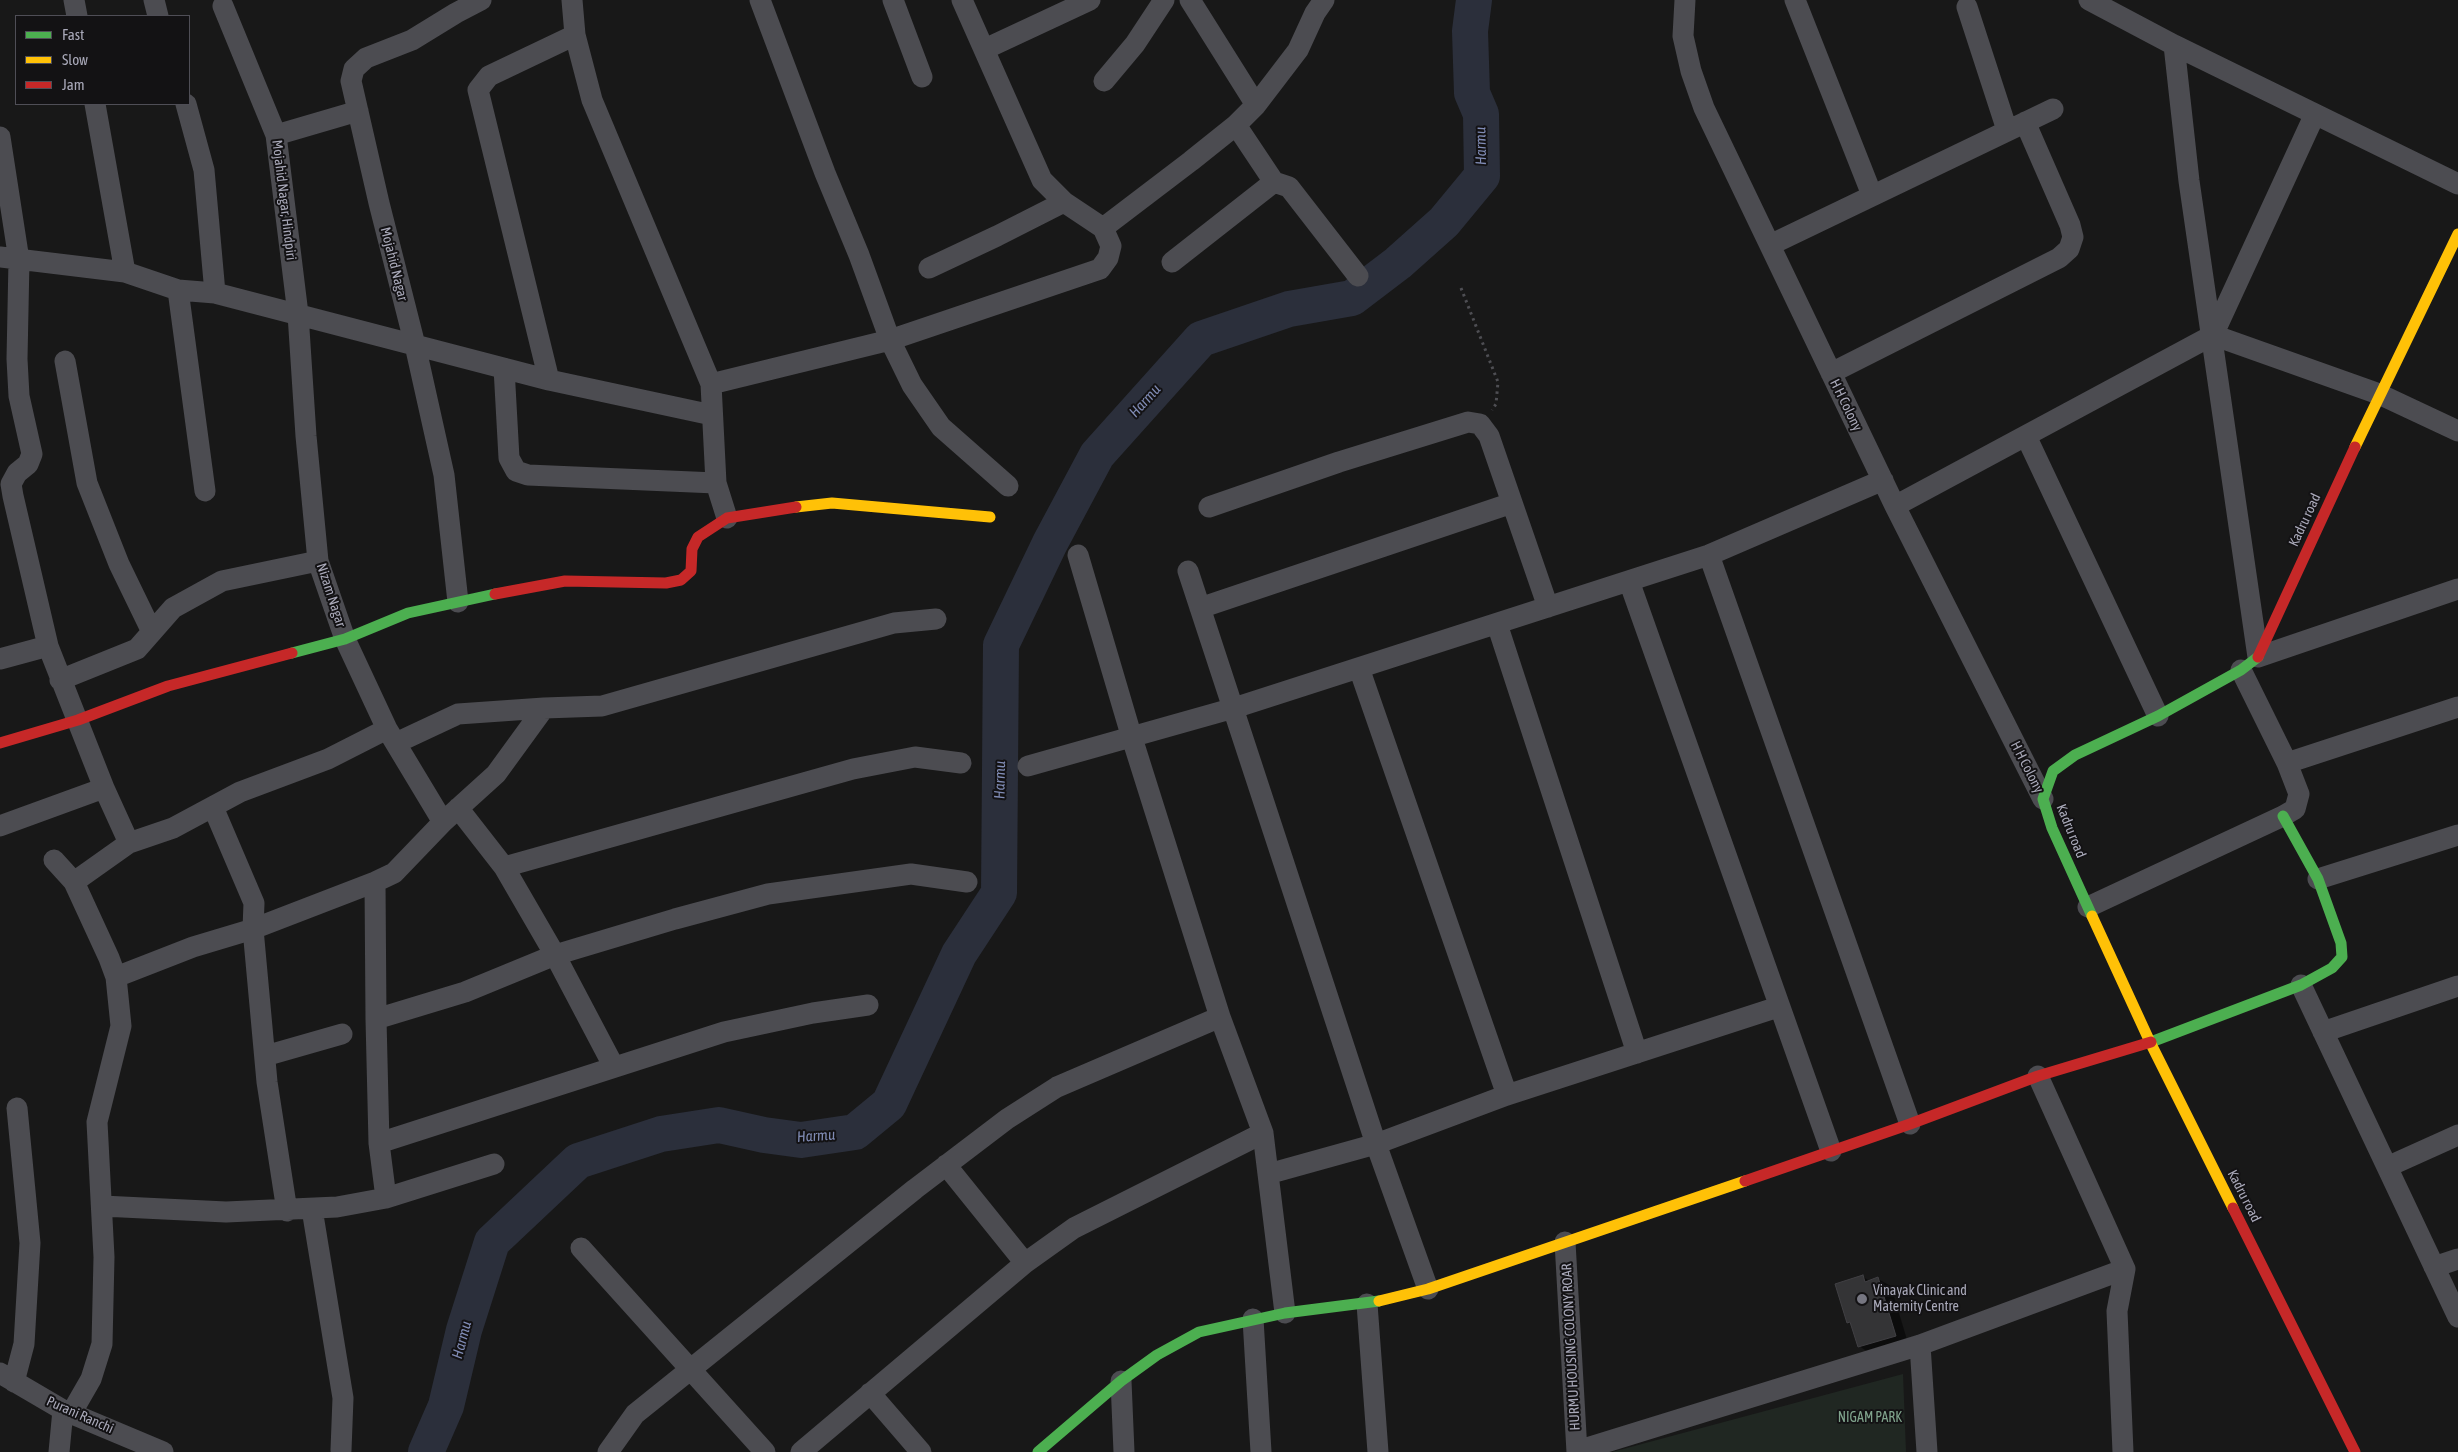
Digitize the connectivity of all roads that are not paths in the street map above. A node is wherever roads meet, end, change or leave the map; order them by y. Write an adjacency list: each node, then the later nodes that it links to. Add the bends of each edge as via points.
1 (74, 0): 17 (street)
2 (154, 0): 18 (street)
3 (481, 0): 28 (street, Mojahid Nagar, via 412,40 360,63 354,69 351,81)
4 (572, 0): 19 (street)
5 (760, 0): 50 (street)
6 (893, 0): 22 (street)
7 (962, 0): 21 (street)
8 (1090, 0): 21 (street)
9 (1164, 0): 23 (street)
10 (1190, 0): 26 (street)
11 (1324, 0): 26 (street, via 1298,50)
12 (1685, 0): 40 (street, H H Colony, via 1683,36 1691,71 1704,108)
13 (1795, 0): 36 (street)
14 (2089, 0): 20 (street)
15 (223, 6): 32 (street, Mojahid Nagar, Hindpiri)
16 (1968, 7): 31 (street)
17 (77, 15)
18 (158, 15)
19 (575, 35): 55 (street, via 489,76 478,90); 56 (street, via 592,100)
20 (2174, 45): 29 (street); 49 (street, via 2189,181)
21 (985, 49): 37 (street, via 1042,180)
22 (922, 77)
23 (1104, 81)
24 (95, 105): 44 (street)
25 (186, 105): 47 (street, via 204,170)
26 (1256, 105): 30 (street)
27 (2052, 109): 31 (street)
28 (358, 111): 32 (street); 51 (street, Mojahid Nagar)
29 (2315, 114): 35 (street); 49 (street)
30 (1236, 125): 34 (street); 38 (street)
31 (2016, 126): 36 (street); 54 (street, via 2070,225 2073,238 2069,249 2059,258)
32 (276, 135): 48 (street, Mojahid Nagar, Hindpiri)
33 (0, 137): 41 (street)
34 (1274, 182): 42 (street); 45 (street, via 1289,187)
35 (2458, 184)
36 (1872, 195): 40 (street)
37 (1064, 202): 38 (street); 43 (street)
38 (1103, 228): 50 (street, via 1111,246 1100,269)
39 (2458, 234): 57 (street, Kadru road)
40 (1770, 244): 54 (street, H H Colony)
41 (10, 258): 44 (street); 83 (street, via 20,396 32,454 11,484)
42 (1172, 262)
43 (929, 268)
44 (126, 272): 46 (street)
45 (1358, 276)
46 (178, 290): 47 (street); 64 (street)
47 (215, 293): 48 (street)
48 (298, 314): 51 (street); 72 (street, Nizam Nagar)
49 (2213, 335): 57 (street); 60 (street); 84 (street)
50 (890, 340): 56 (street); 63 (street, via 912,385 941,427)
51 (415, 346): 53 (street); 76 (street, Mojahid Nagar, via 444,476)
52 (65, 362): 81 (street, via 86,483 119,564)
53 (504, 368): 55 (street); 62 (street, via 509,458 516,471 528,475)
54 (1831, 373): 61 (street, H H Colony)
55 (548, 380): 58 (street)
56 (711, 384): 58 (street)
57 (2379, 394): 59 (street); 84 (street, Kadru road)
58 (712, 415): 62 (street)
59 (2458, 431)
60 (2026, 436): 66 (street); 92 (street)
61 (1883, 480): 66 (street, H H Colony); 71 (street)
62 (716, 483): 69 (street)
63 (1008, 486)
64 (205, 491)
65 (1512, 503): 67 (street, via 1489,436 1480,424 1468,422); 77 (street); 78 (street)
66 (1895, 506): 101 (street, H H Colony)
67 (1210, 507)
68 (990, 517): 69 (street, via 832,503 792,506)
69 (727, 518): 76 (street, via 698,537 692,549 691,571 681,580 666,583 566,581)
70 (1078, 555): 95 (street)
71 (1709, 555): 74 (street); 133 (street)
72 (318, 561): 81 (street, via 222,581 173,608); 82 (street, Nizam Nagar)
73 (1188, 572): 78 (street)
74 (1630, 581): 77 (street); 121 (street)
75 (2458, 589): 84 (street)
76 (458, 602): 82 (street, via 408,614)
77 (1548, 607): 80 (street)
78 (1200, 608): 91 (street)
79 (936, 618): 90 (street, via 894,623 602,706)
80 (1497, 624): 86 (street); 127 (street)
81 (152, 632): 88 (street, via 138,649)
82 (345, 639): 93 (street, via 168,686); 94 (street, Nizam Nagar)
83 (48, 646): 85 (street); 88 (street)
84 (2258, 657): 87 (street, Kadru road)
85 (0, 659)
86 (1359, 668): 91 (street); 131 (street)
87 (2241, 670): 92 (street, Kadru road); 98 (street)
88 (60, 680): 93 (street)
89 (2458, 707): 98 (street)
90 (544, 708): 94 (street, via 458,714); 103 (street, via 496,774)
91 (1234, 708): 95 (street); 137 (street)
92 (2158, 716): 101 (street, Kadru road, via 2075,755 2053,771)
93 (78, 720): 96 (street); 100 (street)
94 (391, 736): 102 (street, via 240,792); 103 (street, Nizam Nagar)
95 (1132, 738): 99 (street); 122 (street)
96 (0, 743)
97 (961, 763): 109 (street, via 915,757 853,769)
98 (2287, 764): 104 (street, via 2299,794 2295,809)
99 (1028, 766)
100 (104, 788): 105 (street); 107 (street)
101 (2043, 798): 114 (street, Kadru road, via 2052,828)
102 (213, 807): 107 (street, via 173,828); 115 (street, via 254,903)
103 (450, 815): 109 (street, Nizam Nagar); 112 (street, via 394,872)
104 (2283, 816): 110 (street); 114 (street)
105 (0, 826)
106 (2458, 835): 110 (street)
107 (129, 843): 111 (street)
108 (54, 860): 111 (street)
109 (504, 867): 116 (street, Nizam Nagar)
110 (2318, 879): 118 (street, via 2341,943 2342,957 2332,968)
111 (74, 882): 117 (street)
112 (375, 882): 115 (street); 123 (street)
113 (967, 882): 116 (street, via 911,874 768,894 675,918)
114 (2088, 907): 126 (street, Kadru road)
115 (253, 929): 117 (street, via 193,947); 128 (street)
116 (555, 955): 123 (street, via 465,992); 129 (street, Nizam Nagar)
117 (116, 977): 144 (street, via 121,1026 97,1122)
118 (2301, 985): 124 (street); 126 (street)
119 (2458, 986): 124 (street)
120 (868, 1004): 129 (street, via 724,1032)
121 (1778, 1007): 127 (street); 138 (street)
122 (1220, 1017): 134 (street); 140 (street, via 1057,1087 1006,1119)
123 (376, 1019): 136 (street)
124 (2323, 1032): 141 (street)
125 (342, 1034): 128 (street)
126 (2150, 1042): 130 (street); 178 (street, Kadru road)
127 (1637, 1053): 131 (street)
128 (265, 1056): 146 (street)
129 (614, 1067): 136 (street)
130 (2038, 1076): 133 (street); 152 (street)
131 (1507, 1095): 137 (street)
132 (17, 1108): 160 (street, via 30,1243 24,1344)
133 (1910, 1124): 138 (street)
134 (1263, 1133): 142 (street); 150 (street, via 1074,1228)
135 (2458, 1135): 141 (street)
136 (379, 1143): 143 (street)
137 (1376, 1144): 142 (street); 153 (street)
138 (1831, 1151): 147 (street)
139 (494, 1164): 143 (street)
140 (946, 1164): 150 (street); 159 (street)
141 (2387, 1167): 151 (street)
142 (1268, 1174): 155 (street)
143 (386, 1198): 145 (street)
144 (102, 1206): 146 (street, via 226,1212); 163 (street, via 102,1344 92,1379)
145 (312, 1209): 146 (street); 164 (street, via 343,1398)
146 (287, 1211)
147 (1564, 1242): 153 (street); 166 (street, HURMU HOUSING COLONY ROAR)
148 (581, 1248): 159 (street)
149 (2458, 1259): 151 (street)
150 (1024, 1263): 162 (street)
151 (2434, 1267): 156 (street)
152 (2125, 1270): 158 (street); 177 (street, via 2117,1311)
153 (1428, 1289): 154 (street)
154 (1367, 1304): 155 (street); 175 (street)
155 (1285, 1313): 157 (street)
156 (2458, 1317)
157 (1253, 1319): 161 (street, via 1199,1332 1157,1355); 174 (street)
158 (1920, 1345): 166 (street); 176 (street)
159 (691, 1369): 168 (street, via 635,1414); 169 (street)
160 (7, 1378): 163 (street, Purani Ranchi)
161 (1121, 1381): 172 (street); 173 (street)
162 (870, 1393): 170 (street); 171 (street)
163 (68, 1411): 165 (street, Purani Ranchi); 167 (street)
164 (341, 1450)
165 (158, 1451)
166 (1577, 1451)
167 (59, 1452)
168 (608, 1452)
169 (765, 1452)
170 (801, 1452)
171 (922, 1452)
172 (1038, 1452)
173 (1124, 1452)
174 (1261, 1452)
175 (1378, 1452)
176 (1927, 1452)
177 (2123, 1452)
178 (2355, 1452)

